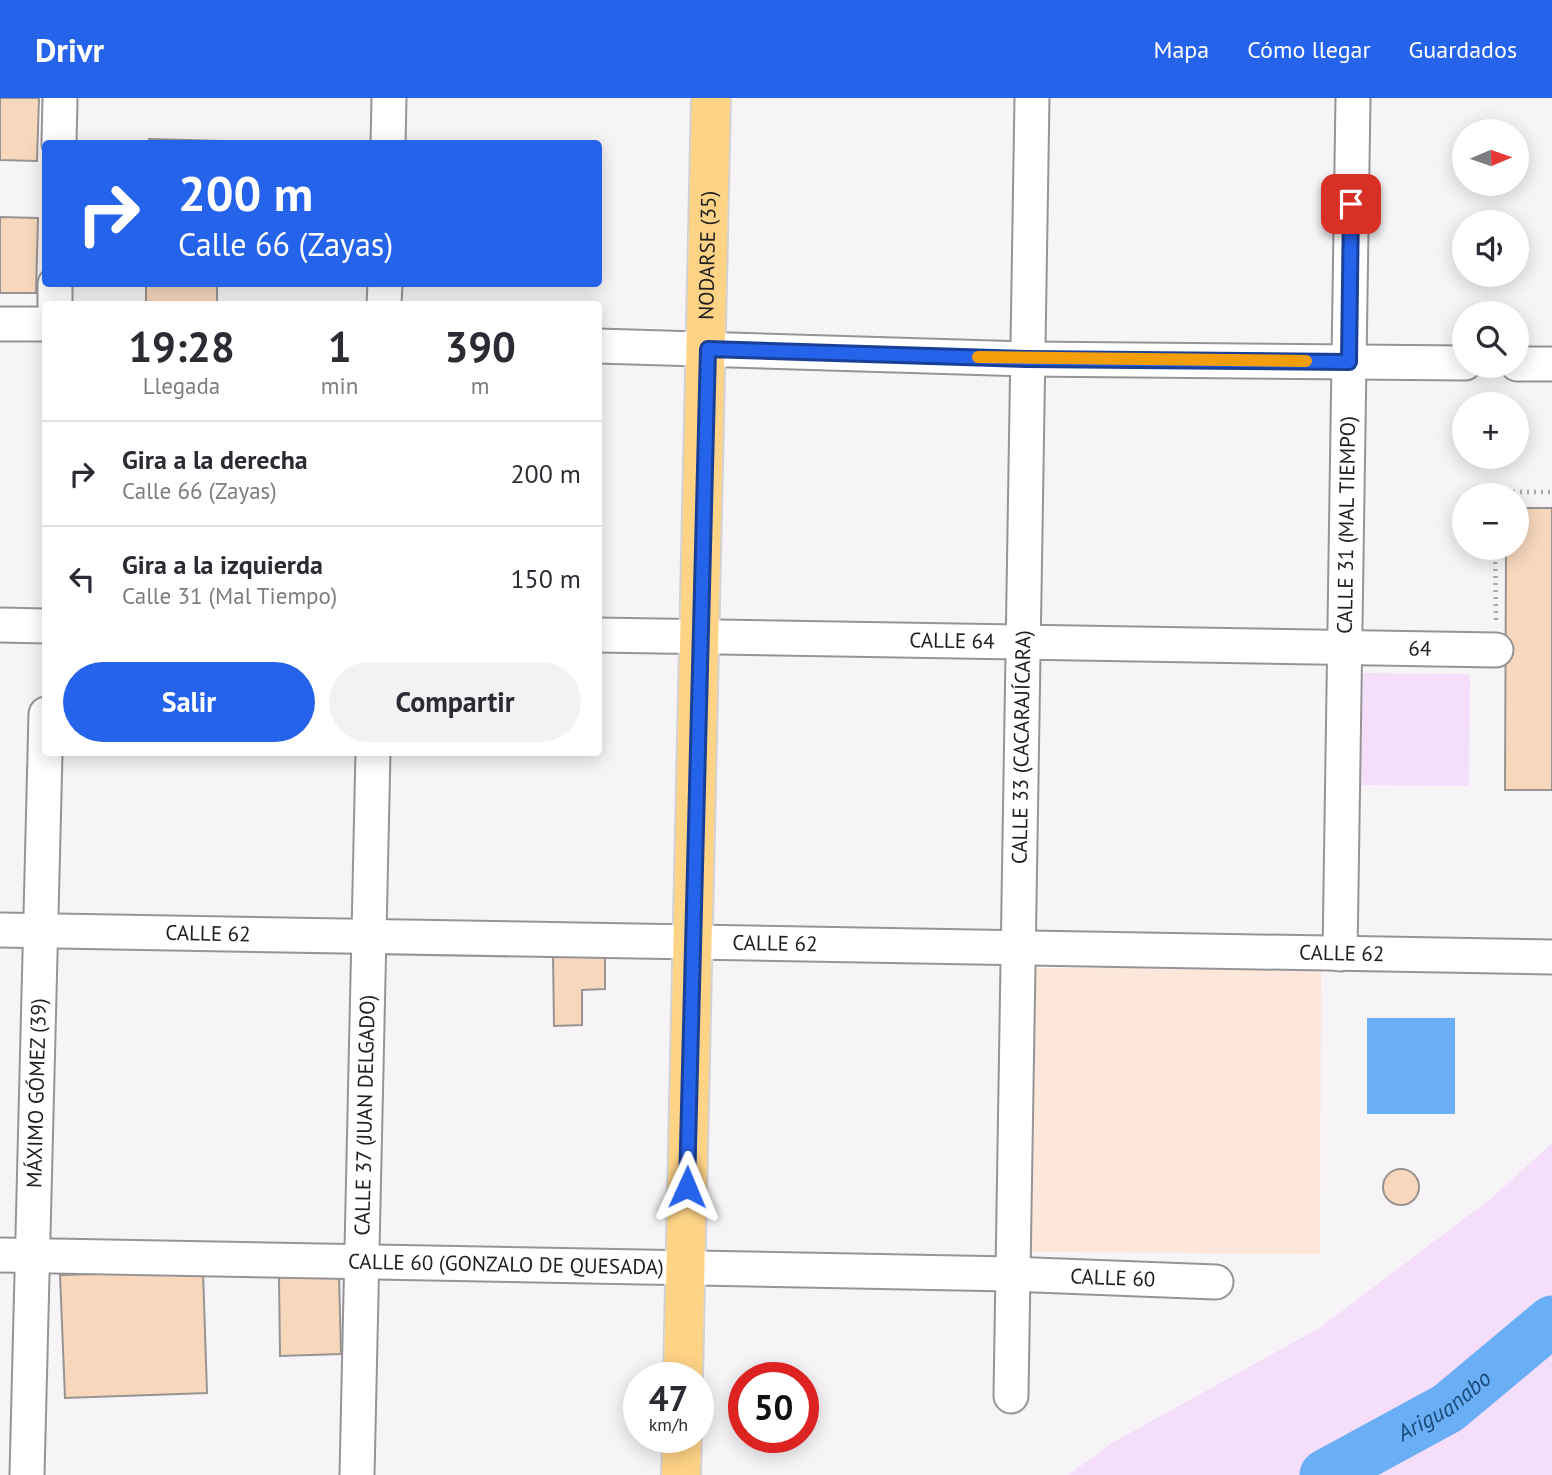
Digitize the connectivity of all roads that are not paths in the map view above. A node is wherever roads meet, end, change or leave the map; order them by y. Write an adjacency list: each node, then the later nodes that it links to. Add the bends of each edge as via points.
1 (60, 98): 6 (street)
2 (389, 98): 7 (street)
3 (712, 98): 11 (main road, NODARSE (35))
4 (1032, 98): 12 (street, CALLE 33 (CACARAJÍCARA))
5 (1353, 98): 13 (street, CALLE 31 (MAL TIEMPO))
6 (59, 140)
7 (388, 140)
8 (0, 324): 9 (street)
9 (42, 324)
10 (602, 346): 11 (street)
11 (708, 349): 12 (street); 20 (main road, NODARSE (35))
12 (1027, 359): 13 (street); 21 (street, CALLE 33 (CACARAJÍCARA))
13 (1349, 362): 14 (street); 22 (street, CALLE 31 (MAL TIEMPO))
14 (1452, 363)
15 (1529, 364): 16 (street)
16 (1552, 364)
17 (0, 625): 18 (street)
18 (42, 626)
19 (602, 635): 20 (street, CALLE 64)
20 (701, 637): 21 (street, CALLE 64); 29 (main road, NODARSE (35))
21 (1022, 642): 22 (street, CALLE 64); 30 (street, CALLE 33 (CACARAJÍCARA))
22 (1345, 647): 23 (street, 64); 31 (street, CALLE 31 (MAL TIEMPO))
23 (1496, 650)
24 (45, 756): 27 (street, MÁXIMO GÓMEZ (39))
25 (373, 756): 28 (street, CALLE 37 (JUAN DELGADO))
26 (0, 930): 27 (street, CALLE 62)
27 (40, 930): 28 (street, CALLE 62); 34 (street, MÁXIMO GÓMEZ (39))
28 (369, 936): 29 (street, CALLE 62); 35 (street, CALLE 37 (JUAN DELGADO))
29 (693, 943): 30 (street, CALLE 62); 36 (main road, NODARSE (35))
30 (1016, 948): 31 (street, CALLE 62); 37 (street, CALLE 33 (CACARAJÍCARA))
31 (1340, 954): 32 (street, CALLE 62)
32 (1552, 957)
33 (0, 1255): 34 (street, CALLE 60 (GONZALO DE QUESADA))
34 (33, 1256): 35 (street, CALLE 60 (GONZALO DE QUESADA)); 42 (street, MÁXIMO GÓMEZ (39))
35 (362, 1262): 36 (street, CALLE 60 (GONZALO DE QUESADA)); 43 (street, CALLE 37 (JUAN DELGADO))
36 (685, 1268): 37 (street, CALLE 60 (GONZALO DE QUESADA)); 39 (main road, NODARSE (35))
37 (1010, 1274): 38 (street, CALLE 60); 40 (street, CALLE 33 (CACARAJÍCARA))
38 (1216, 1282)
39 (683, 1362)
40 (1011, 1396)
41 (682, 1453): 44 (main road)
42 (27, 1475)
43 (357, 1475)
44 (681, 1475)

